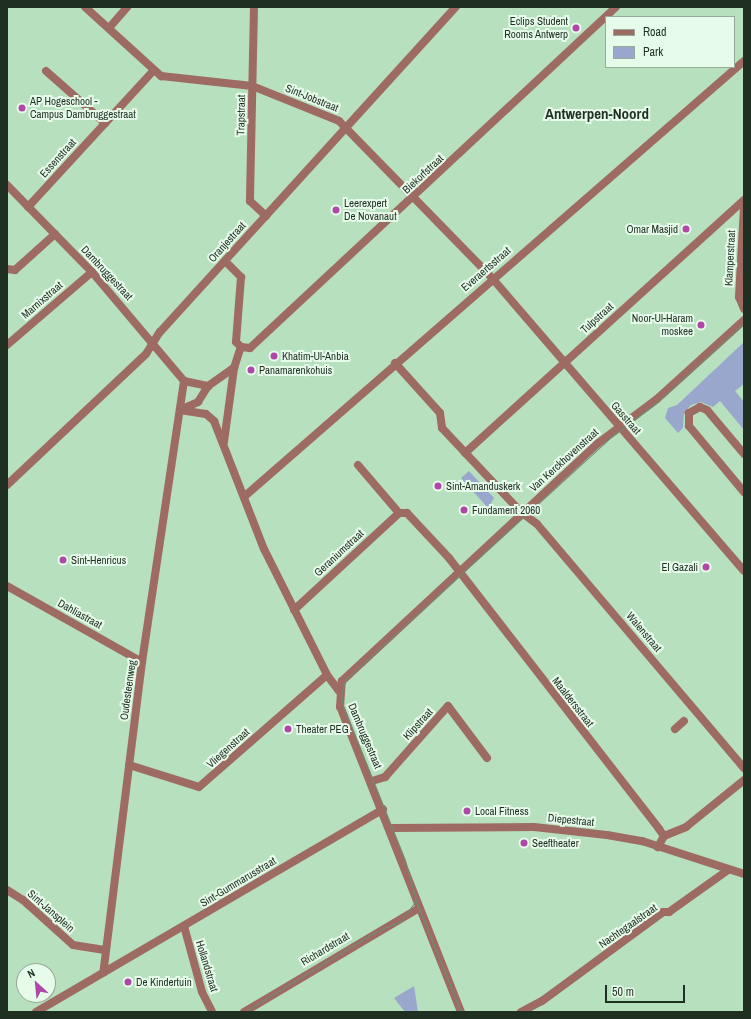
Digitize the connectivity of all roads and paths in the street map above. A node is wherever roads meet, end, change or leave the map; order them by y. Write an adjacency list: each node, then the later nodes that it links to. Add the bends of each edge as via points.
1 (86, 7): 8 (street, Sint-Jobstraat)
2 (128, 7): 8 (street)
3 (254, 7): 12 (street, Trapstraat)
4 (456, 7): 14 (street, Oranjestraat)
5 (616, 7): 6 (street, Biekorfstraat)
6 (606, 16)
7 (605, 17): 16 (street, Biekorfstraat)
8 (109, 28): 10 (street, Sint-Jobstraat)
9 (744, 61): 25 (street, Everaertsstraat)
10 (154, 70): 12 (street, Sint-Jobstraat, via 161,76); 13 (street, Essenstraat)
11 (46, 71): 13 (street)
12 (252, 86): 14 (street, Sint-Jobstraat, via 339,121); 20 (street, Trapstraat, via 250,201)
13 (104, 123): 18 (street, Essenstraat)
14 (346, 127): 16 (street, Sint-Jobstraat); 20 (street, Oranjestraat)
15 (7, 185): 18 (street, Dambruggestraat)
16 (414, 197): 25 (street, Sint-Jobstraat); 30 (street, Biekorfstraat, via 253,346)
17 (744, 200): 32 (street, Tulpstraat)
18 (28, 207): 21 (street, Dambruggestraat)
19 (744, 207): 26 (street, Klamperstraat, via 739,297)
20 (266, 216): 22 (street, Oranjestraat)
21 (55, 234): 23 (street, via 16,270); 24 (street, Dambruggestraat)
22 (225, 261): 28 (street, Oranjestraat); 30 (street, via 241,277 235,338)
23 (7, 269)
24 (92, 272): 28 (street, Dambruggestraat); 29 (street, Marnixstraat)
25 (492, 278): 31 (street, Everaertsstraat); 32 (street, Gasstraat)
26 (744, 309)
27 (744, 320): 37 (street, Van Kerckhovenstraat, via 657,399)
28 (154, 342): 34 (street, Dambruggestraat); 42 (street, Oranjestraat)
29 (7, 345)
30 (241, 347): 33 (street)
31 (395, 363): 39 (street, Walenstraat, via 440,413 442,428); 44 (street, Everaertsstraat)
32 (565, 363): 37 (street, Gasstraat); 39 (street, Tulpstraat)
33 (234, 368): 35 (street); 38 (street)
34 (184, 381): 35 (street); 36 (street)
35 (208, 386): 36 (street, via 198,402)
36 (180, 410): 38 (street, Dambruggestraat, via 211,416); 51 (street, Oudesteenweg)
37 (620, 427): 46 (street, Van Kerckhovenstraat); 47 (street, Gasstraat)
38 (224, 442): 44 (street, Dambruggestraat)
39 (465, 453): 46 (street, Walenstraat)
40 (744, 454): 43 (street, via 707,410 700,407 689,413 689,426)
41 (358, 465): 45 (street, Maaldersstraat)
42 (7, 485)
43 (744, 492)
44 (245, 496): 50 (street, Dambruggestraat, via 264,549)
45 (399, 513): 48 (street, Maaldersstraat, via 407,513); 50 (street, Geraniumstraat)
46 (523, 513): 48 (street, Van Kerckhovenstraat); 54 (street, Walenstraat, via 537,524)
47 (744, 571)
48 (458, 573): 53 (street, Van Kerckhovenstraat, via 344,678); 63 (street, Maaldersstraat)
49 (7, 586): 51 (street, Dahliastraat)
50 (294, 610): 52 (street, Dambruggestraat)
51 (142, 662): 57 (street, Oudesteenweg)
52 (327, 675): 53 (street, Dambruggestraat); 57 (street, Vliegenstraat, via 199,787)
53 (339, 691): 60 (street, Dambruggestraat, via 340,707)
54 (690, 716): 55 (street); 58 (street, Walenstraat)
55 (675, 729)
56 (487, 758): 60 (street, Klipstraat, via 448,706 385,776)
57 (129, 765): 70 (street, Oudesteenweg)
58 (744, 768)
59 (744, 780): 63 (street, via 686,827)
60 (372, 781): 61 (street, Dambruggestraat)
61 (383, 809): 62 (street, Dambruggestraat); 69 (street, Sint-Gummarusstraat)
62 (390, 828): 64 (street, Diepestraat, via 534,827 607,835); 68 (street, Dambruggestraat)
63 (664, 836): 64 (street)
64 (658, 847): 65 (street, Diepestraat)
65 (728, 870): 66 (street, Diepestraat); 76 (street, Nachtegaalstraat, via 651,921 542,1001)
66 (744, 874)
67 (7, 890): 70 (street, Sint-Jansplein, via 23,900 74,945)
68 (420, 908): 74 (street, Richardstraat); 75 (street, Dambruggestraat)
69 (184, 926): 71 (street, Sint-Gummarusstraat); 73 (street, Hollandstraat, via 202,992)
70 (105, 950): 71 (street, Oudesteenweg)
71 (103, 973): 72 (street)
72 (36, 1012)
73 (212, 1012)
74 (244, 1012)
75 (461, 1012)
76 (521, 1012)

